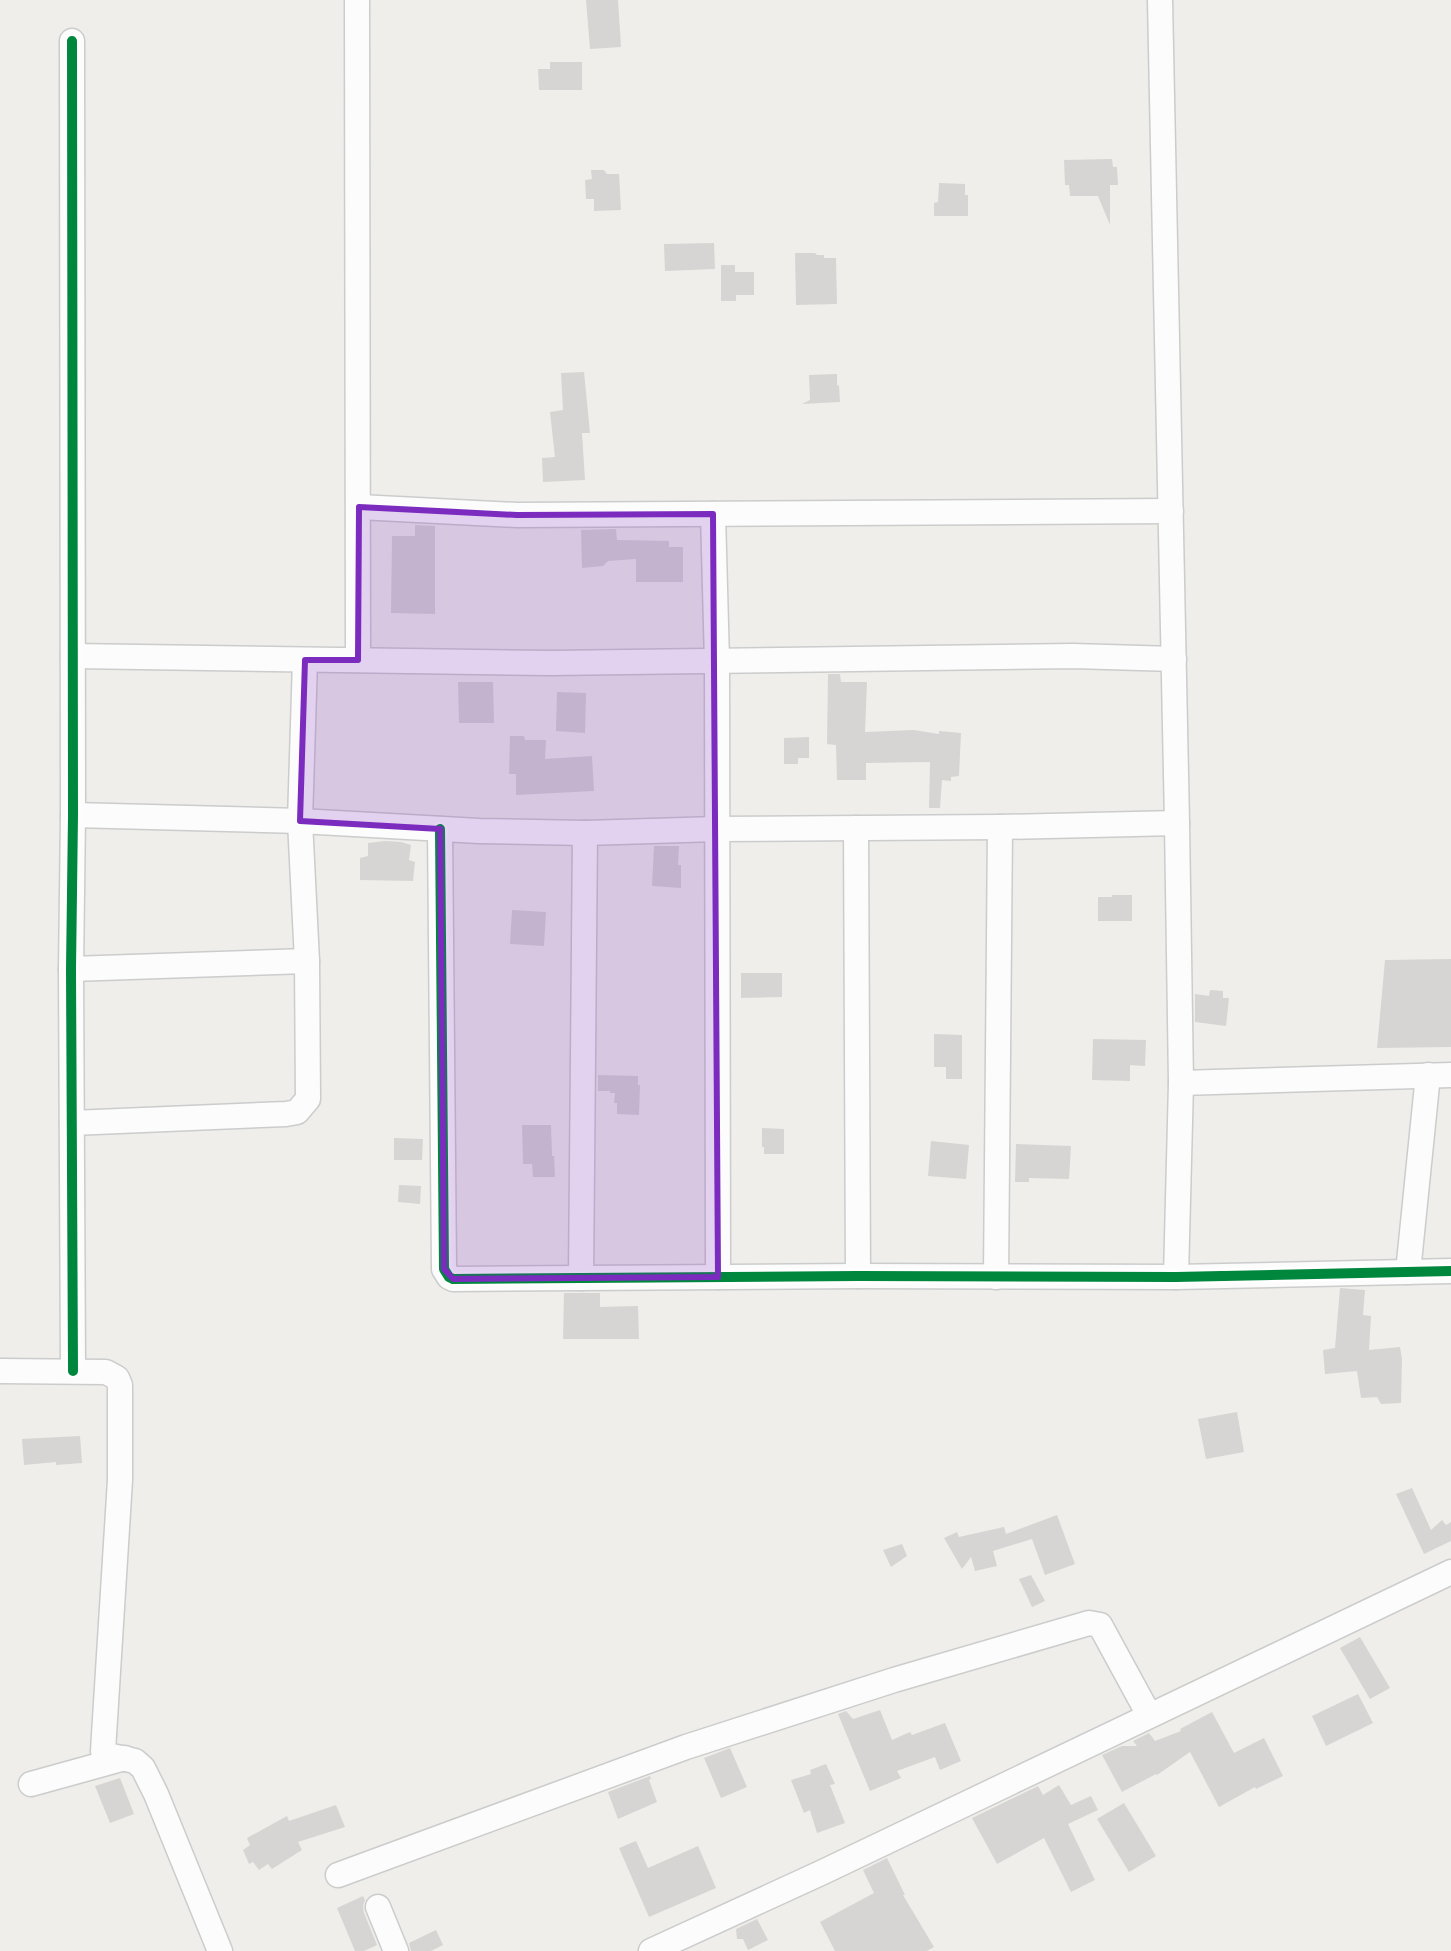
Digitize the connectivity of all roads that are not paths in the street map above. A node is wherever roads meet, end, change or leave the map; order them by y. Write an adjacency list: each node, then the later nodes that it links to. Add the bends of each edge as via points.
1 (357, 0): 4 (street)
2 (1160, 0): 5 (street)
3 (72, 41): 7 (street)
4 (359, 507): 6 (street, via 517,515); 10 (street)
5 (1171, 511): 6 (street); 8 (street)
6 (713, 514): 11 (street)
7 (73, 656): 9 (street); 12 (street)
8 (1174, 659): 11 (street); 14 (street)
9 (305, 660): 10 (street); 13 (street)
10 (358, 660): 11 (street)
11 (717, 662): 18 (street)
12 (73, 815): 13 (street); 21 (street)
13 (300, 821): 17 (street); 20 (street)
14 (1177, 823): 15 (street); 23 (street)
15 (1000, 827): 16 (street); 29 (street)
16 (856, 828): 18 (street); 27 (street)
17 (440, 829): 19 (street); 31 (street, via 444,1269 459,1280)
18 (717, 829): 19 (street); 28 (street)
19 (585, 833): 31 (street)
20 (307, 961): 21 (street); 24 (street, via 308,1099 297,1112)
21 (71, 969): 24 (street)
22 (1439, 1075): 23 (street); 26 (street)
23 (1181, 1083): 30 (street)
24 (72, 1123): 33 (street)
25 (1451, 1271): 26 (street)
26 (1408, 1272): 30 (street)
27 (858, 1276): 28 (street); 29 (street)
28 (718, 1277): 31 (street)
29 (996, 1277): 30 (street)
30 (1176, 1277)
31 (581, 1278)
32 (0, 1371): 33 (street)
33 (73, 1371): 36 (street, via 106,1372 120,1385 120,1480 102,1746 107,1755)
34 (1451, 1572): 35 (street)
35 (1149, 1715): 38 (street, via 1100,1625 1089,1623 686,1747); 42 (street)
36 (125, 1758): 37 (street); 40 (street, via 143,1768 156,1794)
37 (31, 1784)
38 (338, 1875)
39 (378, 1907): 41 (street)
40 (220, 1951)
41 (396, 1951)
42 (651, 1951)

